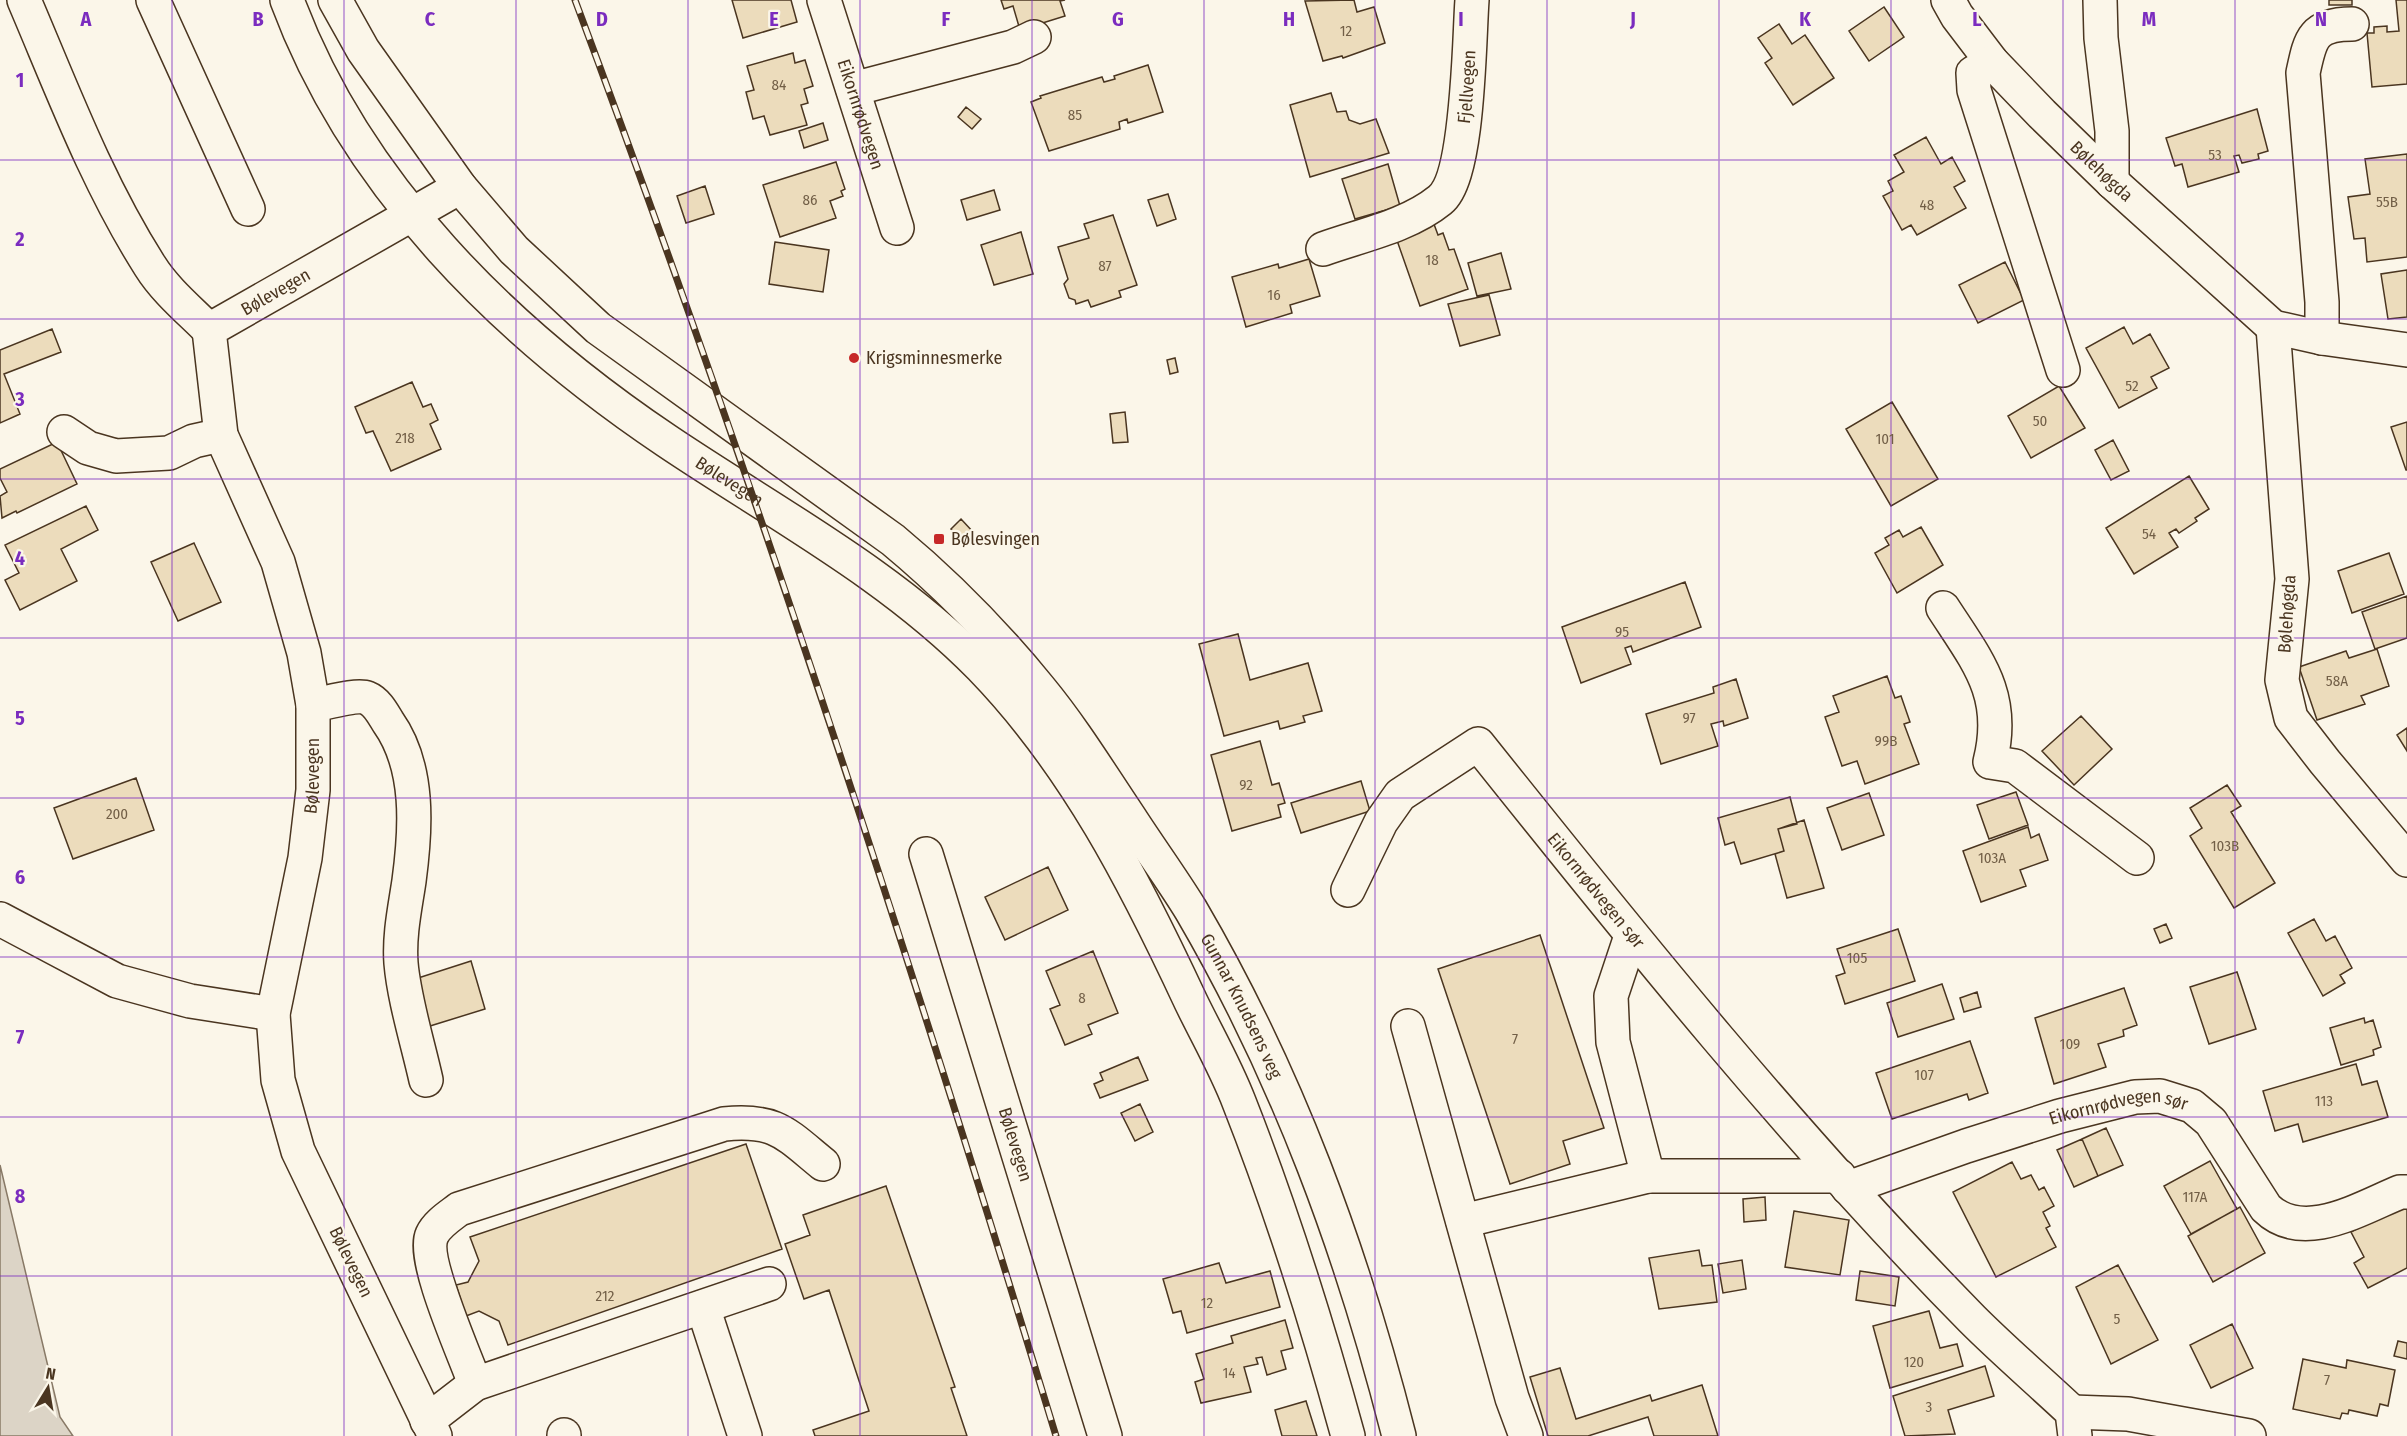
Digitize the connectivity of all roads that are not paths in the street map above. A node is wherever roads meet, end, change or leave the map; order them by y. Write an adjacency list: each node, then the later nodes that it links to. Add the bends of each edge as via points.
1 (24, 0): 20 (street, via 99,174 150,266)
2 (153, 0): 15 (street)
3 (287, 0): 16 (street, Bølevegen, via 321,76 358,142)
4 (335, 0): 14 (street, via 363,50)
5 (824, 0): 12 (street, Eikornrødvegen)
6 (1472, 0): 18 (street, Fjellvegen, via 1457,171 1443,199 1414,217)
7 (1948, 0): 11 (street, Bølehøgda)
8 (2100, 0): 13 (street, via 2112,131)
9 (2352, 24): 21 (street, via 2318,32 2310,40 2303,73)
10 (1034, 37): 12 (street, via 1013,47)
11 (1992, 62): 13 (street, Bølehøgda); 23 (street, via 1973,74 1974,90)
12 (854, 89): 17 (street, Eikornrødvegen)
13 (2112, 182): 19 (street, Bølehøgda)
14 (460, 187): 16 (street, Bølevegen); 50 (street, Gunnar Knudsens veg, via 514,250 598,328 893,540 937,576 1041,689 1190,910 1281,1087 1332,1208)
15 (248, 209)
16 (411, 214): 20 (street, Bølevegen); 49 (street, Bølevegen, via 477,288 567,366 665,440 873,574 979,665 1072,777 1158,928 1238,1098 1322,1340)
17 (897, 228)
18 (1323, 249)
19 (2273, 327): 21 (street, Bølehøgda); 30 (street, Bølehøgda, via 2292,579 2282,680 2291,718)
20 (209, 330): 25 (street, Bølevegen)
21 (2322, 338): 22 (street, Bølehøgda)
22 (2407, 350)
23 (2063, 370)
24 (64, 432): 25 (street, via 88,448 116,456 169,453 194,441)
25 (221, 435): 27 (street, Bølevegen, via 278,562 304,653)
26 (1943, 608): 29 (street, via 1977,660 1993,696 1997,726 1990,762 2015,766)
27 (313, 705): 34 (street, Bølevegen, via 313,790 304,858); 36 (street, via 356,696 367,698 393,729 411,773 414,820 401,927 401,964)
28 (926, 854): 48 (street, Bølevegen)
29 (2137, 858)
30 (2407, 860)
31 (1348, 890): 33 (street, Eikornrødvegen sør, via 1381,822 1400,795 1478,744)
32 (0, 919): 34 (street, via 117,981 190,1001)
33 (1631, 936): 38 (street, via 1611,996 1613,1042); 39 (street, Eikornrødvegen sør)
34 (273, 1014): 46 (street, Bølevegen, via 278,1080 298,1151)
35 (1408, 1026): 41 (street)
36 (426, 1080)
37 (824, 1164): 44 (street, via 779,1129 749,1122 724,1124 459,1209 432,1234 428,1249)
38 (1648, 1176): 39 (street); 41 (street)
39 (1844, 1182): 40 (street, Eikornrødvegen sør, via 2060,1116 2135,1097 2160,1096 2192,1106 2211,1122 2266,1208 2277,1218 2303,1225); 45 (street, Eikornrødvegen sør)
40 (2407, 1192)
41 (1463, 1221): 51 (street)
42 (769, 1284): 43 (street)
43 (703, 1307): 44 (street); 47 (street)
44 (475, 1384): 46 (street)
45 (2074, 1424): 52 (street, via 2128,1414)
46 (431, 1428)
47 (746, 1436)
48 (1105, 1436)
49 (1348, 1436)
50 (1400, 1436)
51 (1526, 1436)
52 (2249, 1436)

